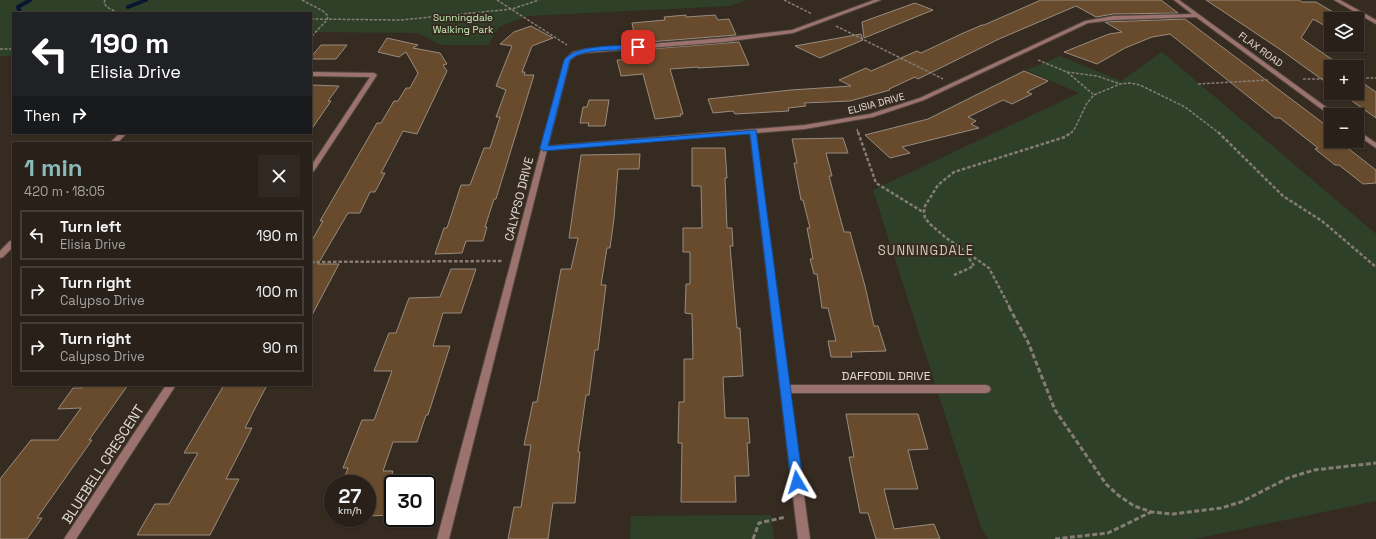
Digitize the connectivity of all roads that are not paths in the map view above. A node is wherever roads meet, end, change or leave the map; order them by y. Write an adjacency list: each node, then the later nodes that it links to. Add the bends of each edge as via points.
1 (879, 0): 13 (street, CALYPSO DRIVE, via 793,31 724,40 578,52 571,55 567,60)
2 (1176, 0): 4 (street, FLAX ROAD)
3 (1336, 0): 5 (street)
4 (1197, 15): 7 (street, FLAX ROAD); 8 (street, ELISIA DRIVE, via 1113,18 1087,22 906,105 854,119)
5 (1376, 22)
6 (312, 74): 14 (street, via 374,75)
7 (1324, 108)
8 (753, 132): 13 (street, ELISIA DRIVE); 18 (street)
9 (123, 134): 11 (street)
10 (1364, 137): 12 (street)
11 (114, 142)
12 (1376, 146)
13 (543, 148): 21 (street, CALYPSO DRIVE)
14 (312, 170)
15 (12, 244): 16 (street)
16 (0, 256)
17 (170, 386): 20 (street, BLUEBELL CRESCENT)
18 (786, 389): 19 (street, DAFFODIL DRIVE); 22 (street)
19 (986, 389)
20 (70, 539)
21 (443, 539)
22 (804, 539)

